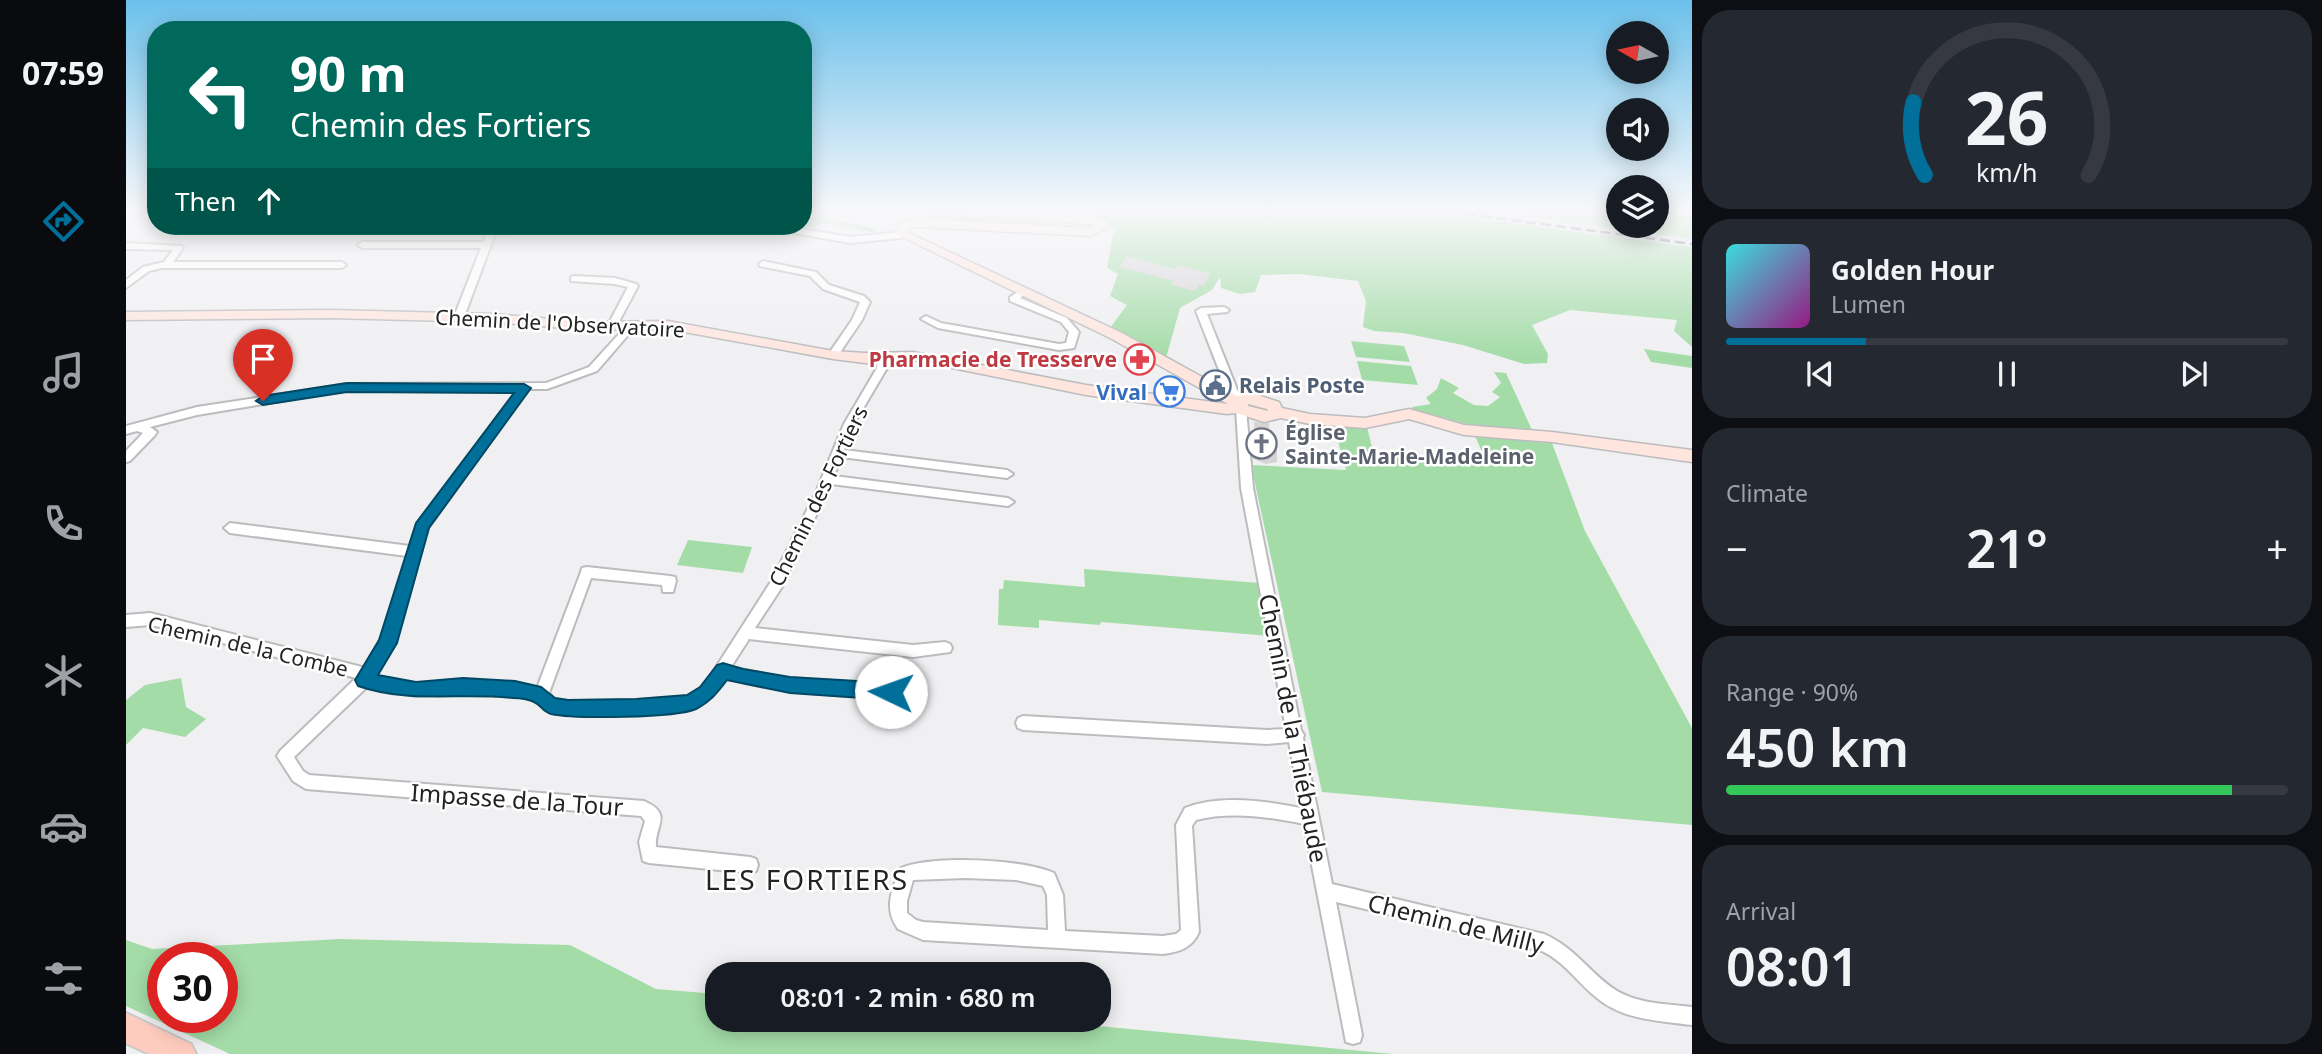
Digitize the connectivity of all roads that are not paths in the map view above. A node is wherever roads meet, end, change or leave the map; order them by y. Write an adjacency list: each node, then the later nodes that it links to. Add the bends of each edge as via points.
1 (171, 259): 4 (street)
2 (481, 259): 12 (street)
3 (952, 259): 9 (street)
4 (167, 264): 6 (street); 8 (street, via 146,269)
5 (763, 264): 16 (street, via 813,274 826,287 865,302)
6 (342, 265)
7 (573, 279): 14 (street, via 633,286)
8 (126, 285)
9 (1022, 292): 13 (street, via 1013,299 1070,326 1074,332 1070,346); 19 (street, via 1117,335)
10 (1224, 310): 19 (street, via 1201,312)
11 (126, 316): 12 (street, Chemin de l'Observatoire)
12 (459, 317): 14 (street, Chemin de l'Observatoire)
13 (926, 320)
14 (613, 325): 15 (street, Chemin de l'Observatoire)
15 (632, 325): 16 (street, Chemin de l'Observatoire, via 682,327); 18 (street, via 593,369 547,386)
16 (833, 355): 17 (street, Chemin de l'Observatoire)
17 (883, 357): 19 (street, Chemin de l'Observatoire, via 913,356 1094,391); 21 (street, Chemin des Fortiers, via 883,369)
18 (524, 388): 20 (street, via 347,387 197,411); 28 (street, via 422,527)
19 (1242, 409): 22 (street, Chemin de l'Observatoire, via 1268,418 1277,412 1353,423 1416,415 1464,430); 39 (street, Chemin de la Thiébaude, via 1247,488)
20 (131, 428): 23 (street, via 151,432)
21 (837, 453): 24 (street); 25 (street, Chemin des Fortiers)
22 (1692, 456)
23 (126, 458)
24 (1007, 474)
25 (827, 479): 26 (street); 31 (street, Chemin des Fortiers, via 778,583)
26 (1008, 502)
27 (230, 528): 28 (street)
28 (415, 552): 34 (street, via 388,643)
29 (668, 588): 37 (street, via 670,581 587,572)
30 (126, 621): 34 (street, Chemin de la Combe, via 166,622)
31 (746, 633): 32 (street, via 913,651); 33 (street, Chemin des Fortiers)
32 (945, 648)
33 (723, 671): 36 (street, via 790,685); 37 (street, Chemin des Fortiers, via 707,693 690,703 669,706 568,708 550,705)
34 (367, 678): 35 (street, Chemin de la Combe); 41 (street, Impasse de la Tour, via 285,756 306,782 644,809 654,818 649,855)
35 (416, 690): 37 (street, Chemin des Fortiers, via 463,687)
36 (891, 692)
37 (541, 695)
38 (1023, 723): 39 (street)
39 (1297, 735): 40 (street, Chemin de la Thiébaude)
40 (1309, 817): 42 (street, Chemin de la Thiébaude); 43 (street, via 1210,809 1191,813 1184,825 1190,932 1178,944)
41 (750, 865)
42 (1325, 891): 44 (street, Chemin de Milly, via 1544,943 1619,1002); 46 (street, Chemin de la Thiébaude)
43 (1057, 939): 43 (street, via 912,929 901,920 898,897 907,874 915,871 1037,875 1048,879 1055,895)
44 (1692, 1016)
45 (126, 1028): 47 (main road)
46 (1353, 1035)
47 (181, 1054)

